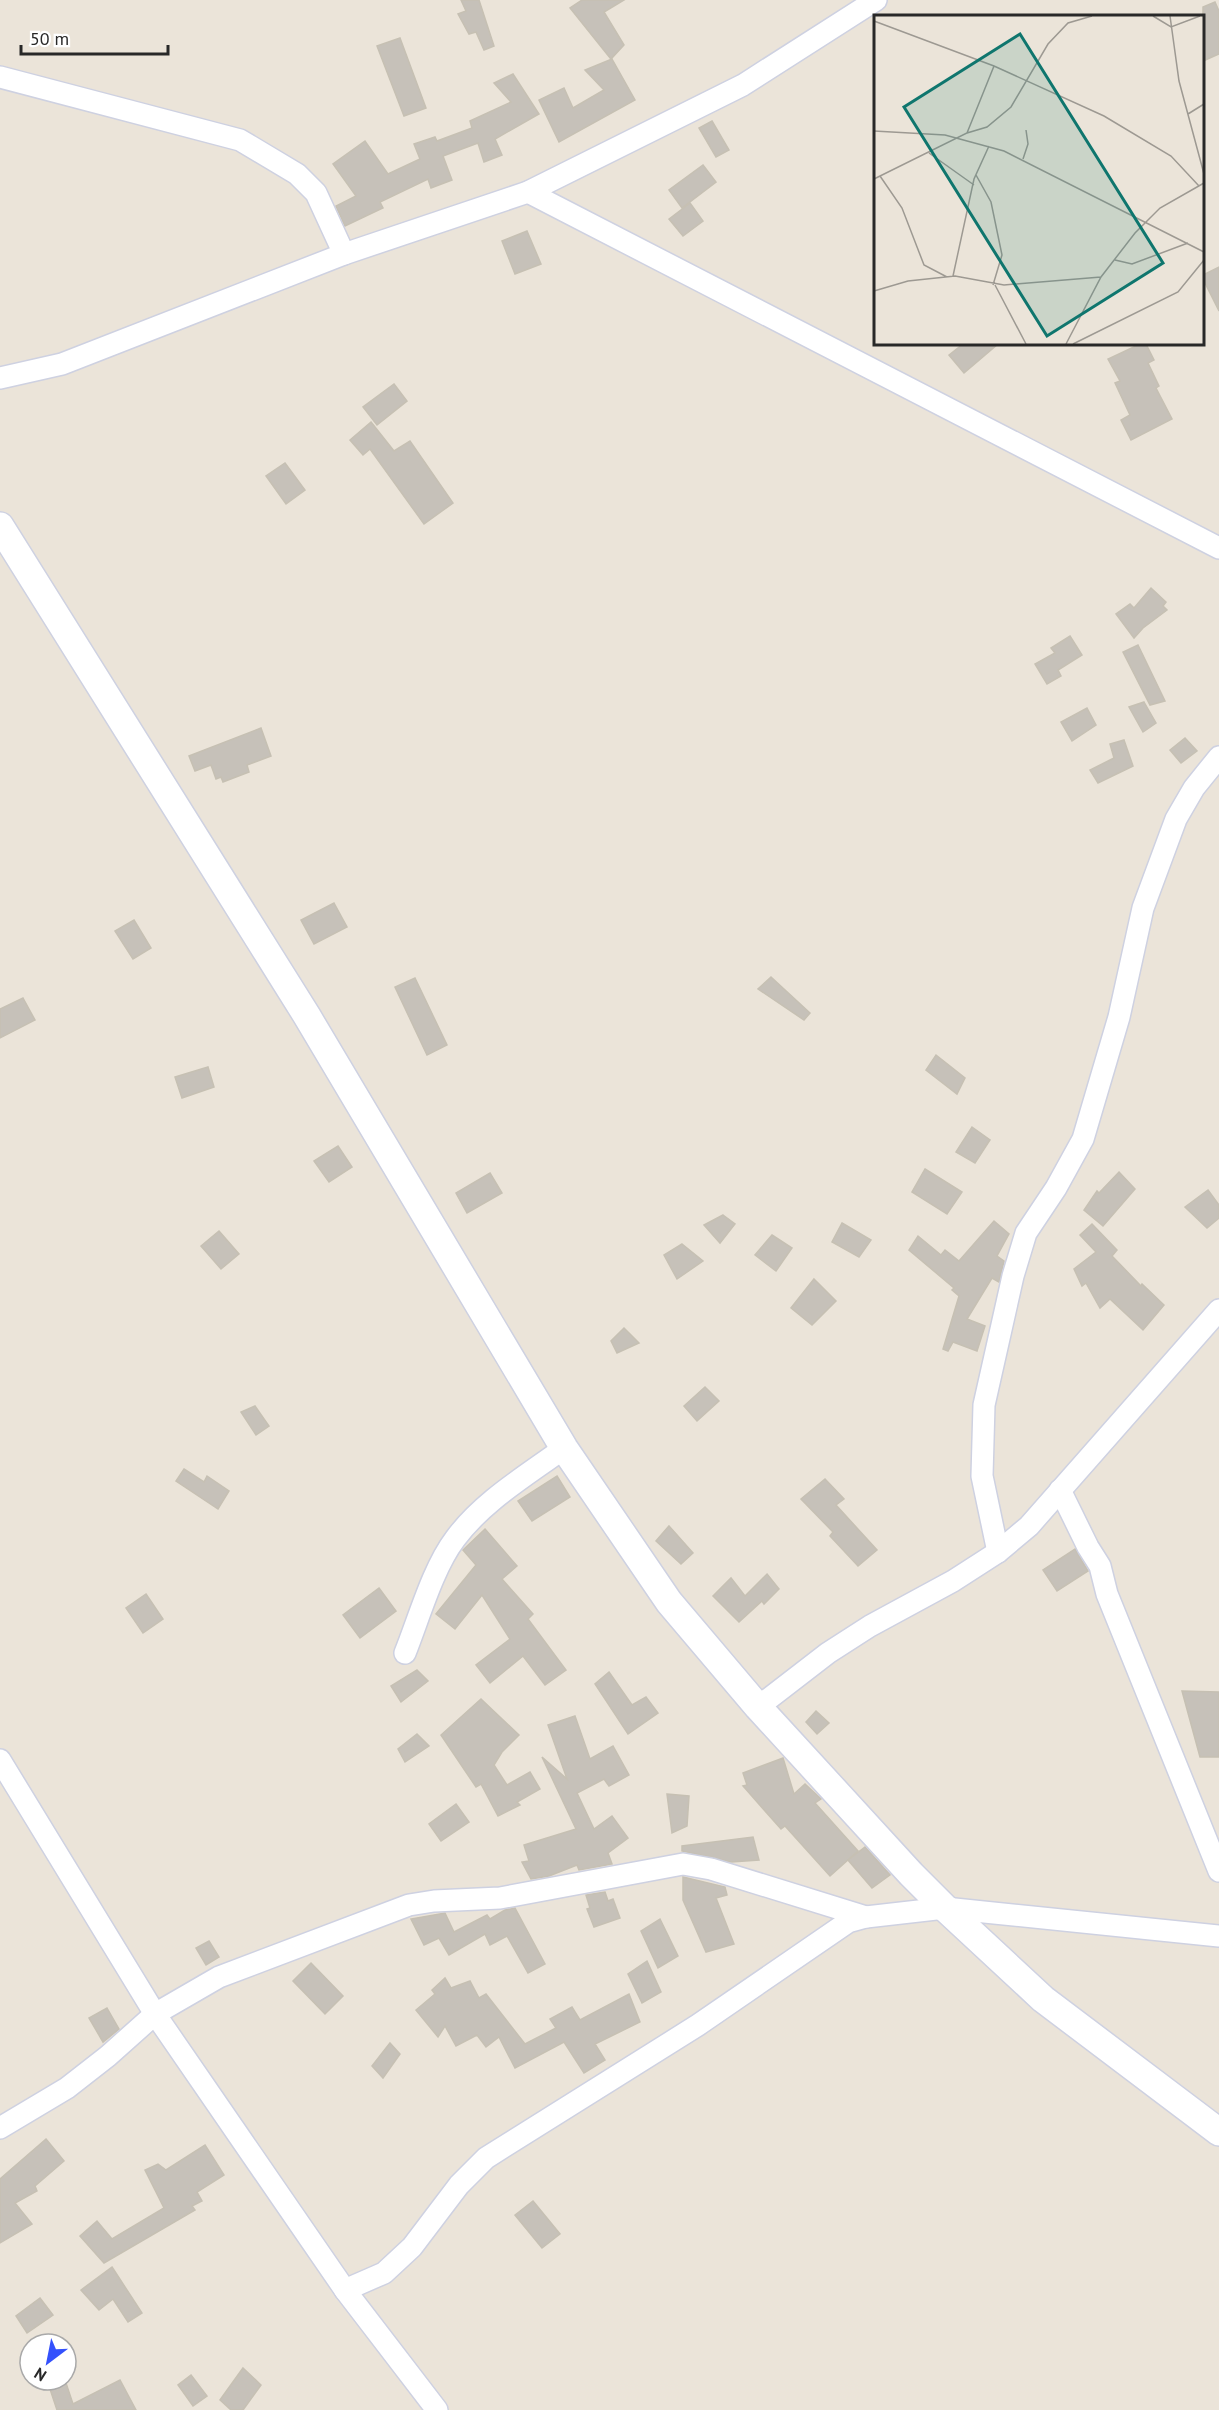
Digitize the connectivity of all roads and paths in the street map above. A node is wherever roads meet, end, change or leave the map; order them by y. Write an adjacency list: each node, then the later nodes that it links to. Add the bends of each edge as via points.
1 (876, 0): 3 (street, via 743,85)
2 (0, 77): 4 (street, via 240,140 297,174 316,193)
3 (528, 192): 4 (street); 7 (street)
4 (344, 254): 5 (street, via 62,364)
5 (0, 378)
6 (0, 526): 10 (street, via 307,1016)
7 (1219, 548)
8 (1219, 757): 12 (street, via 1176,819 1143,908 1119,1017 1083,1139 1026,1233 1013,1276 984,1405 982,1476)
9 (1219, 1310): 11 (street)
10 (564, 1448): 13 (street, via 485,1506 453,1540); 14 (street, via 669,1602)
11 (1060, 1491): 12 (street, via 1029,1526); 16 (street, via 1100,1566 1107,1594)
12 (998, 1552): 14 (street, via 862,1631)
13 (405, 1653)
14 (758, 1707): 17 (street)
15 (0, 1760): 20 (street)
16 (1219, 1871)
17 (945, 1908): 18 (street); 19 (street); 22 (street, via 1043,1999)
18 (866, 1917): 20 (street, via 711,1869 682,1864 666,1866 500,1898 409,1905 219,1977); 23 (street, via 826,1935 698,2025 486,2158 459,2185 412,2247 384,2273)
19 (1219, 1936)
20 (155, 2014): 21 (street, via 67,2088); 23 (street)
21 (0, 2128)
22 (1219, 2132)
23 (345, 2290): 24 (street)
24 (437, 2410)

